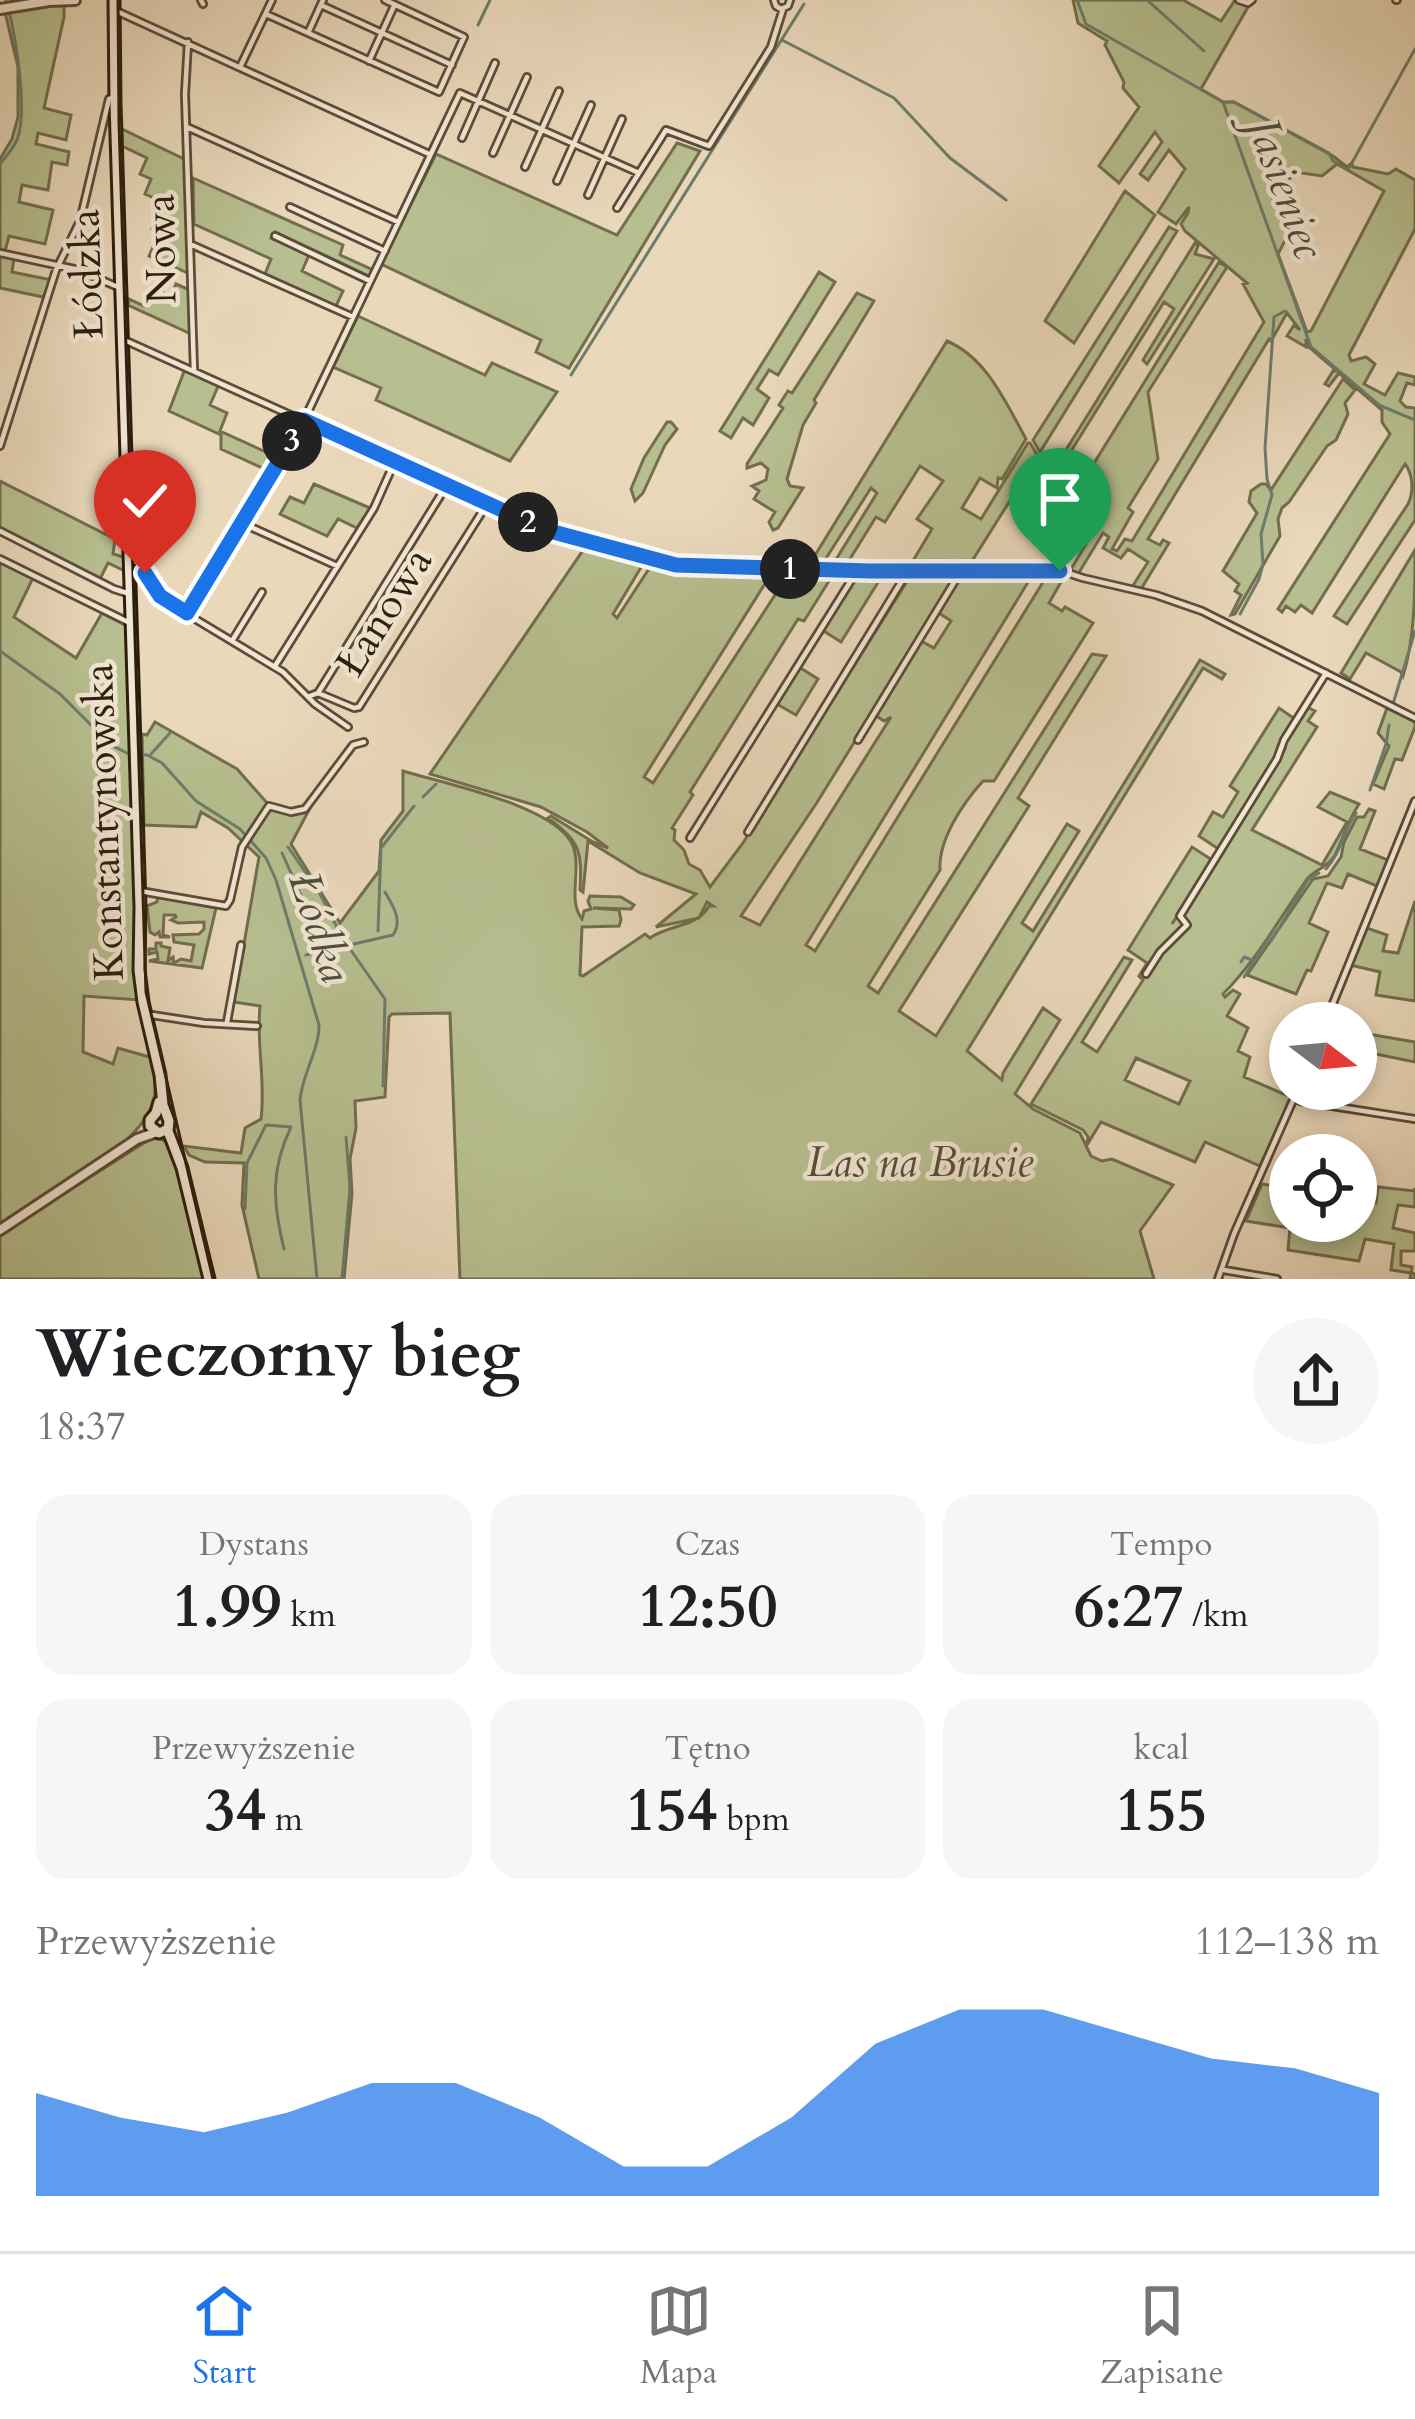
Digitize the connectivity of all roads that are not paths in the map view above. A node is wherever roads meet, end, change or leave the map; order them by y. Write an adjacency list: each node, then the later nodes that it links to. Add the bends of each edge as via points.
1 (75, 0): 11 (street)
2 (272, 0): 12 (street)
3 (385, 0): 9 (street)
4 (790, 0): 10 (street)
5 (1239, 0): 6 (street)
6 (1252, 0)
7 (113, 3): 15 (street); 22 (main road, Łódzka)
8 (322, 3): 13 (street); 14 (street)
9 (395, 4): 14 (street); 18 (street, via 464,37)
10 (778, 8): 35 (street, via 771,47 710,146 668,129)
11 (0, 9)
12 (266, 14): 13 (street); 19 (street)
13 (308, 33): 16 (street)
14 (382, 33): 16 (street); 18 (street)
15 (188, 42): 19 (street); 27 (street, Nowa)
16 (369, 61): 18 (street, via 439,92)
17 (495, 63): 23 (street)
18 (452, 65)
19 (241, 67): 32 (street)
20 (526, 77): 25 (street)
21 (559, 91): 28 (street)
22 (115, 97): 45 (street, via 82,217); 47 (main road, Łódzka)
23 (478, 100): 25 (street); 29 (street); 32 (street, via 460,93)
24 (591, 105): 30 (street)
25 (510, 115): 28 (street); 31 (street)
26 (622, 119): 33 (street)
27 (187, 127): 40 (street, Nowa); 42 (street, Nowa)
28 (542, 129): 30 (street); 34 (street)
29 (462, 138)
30 (573, 143): 33 (street); 36 (street)
31 (493, 153)
32 (429, 154): 40 (street)
33 (605, 158): 35 (street); 37 (street)
34 (525, 166)
35 (639, 173): 39 (street)
36 (557, 181)
37 (588, 195)
38 (290, 208): 43 (street)
39 (617, 208)
40 (398, 222): 43 (street)
41 (274, 236): 46 (street)
42 (190, 244): 48 (street); 50 (street, Nowa)
43 (385, 251): 46 (street)
44 (0, 253): 45 (street)
45 (59, 265): 47 (street); 52 (street)
46 (370, 281): 48 (street)
47 (120, 288): 49 (main road, Łódzka)
48 (353, 317): 51 (street)
49 (122, 339): 50 (street); 58 (main road, Łódzka)
50 (194, 370): 51 (street)
51 (304, 420): 53 (street); 56 (street)
52 (0, 446)
53 (395, 461): 54 (street); 61 (street)
54 (447, 485): 55 (street); 72 (street)
55 (488, 504): 62 (street, via 553,532 676,565); 72 (street, Łanowa, via 359,707)
56 (242, 523): 61 (street); 67 (street)
57 (0, 531): 66 (street)
58 (129, 546): 60 (main road, Konstantynowska)
59 (0, 559): 68 (street)
60 (129, 560): 66 (main road, Konstantynowska); 67 (street)
61 (337, 566): 70 (street)
62 (857, 571): 63 (street); 80 (street)
63 (908, 571): 64 (street); 79 (street)
64 (961, 571): 71 (street, via 1056,570 1152,593); 76 (street)
65 (262, 592): 69 (street)
66 (130, 594): 68 (main road, Konstantynowska)
67 (187, 613): 69 (street)
68 (132, 624): 81 (main road, Konstantynowska)
69 (232, 641): 70 (street)
70 (275, 666): 72 (street)
71 (1325, 673): 74 (street); 83 (street, via 1180,916 1187,925)
72 (314, 695): 75 (street)
73 (1413, 706): 74 (street)
74 (1413, 716)
75 (347, 727)
76 (858, 740)
77 (364, 742): 81 (street, via 355,743 305,809 272,805 245,842 226,906)
78 (1415, 801): 84 (street)
79 (748, 832)
80 (690, 838)
81 (140, 891): 85 (main road, Konstantynowska)
82 (242, 945): 86 (street)
83 (1146, 974)
84 (1334, 1002)
85 (146, 1014): 86 (street); 91 (main road, Konstantynowska)
86 (226, 1025): 87 (street)
87 (257, 1026)
88 (1289, 1110): 93 (street)
89 (1358, 1110): 90 (street)
90 (1415, 1119)
91 (159, 1124): 92 (street); 94 (main road, Konstantynowska, via 182,1168)
92 (0, 1230)
93 (1221, 1270): 95 (street); 96 (street)
94 (209, 1279)
95 (1218, 1279)
96 (1277, 1279)

